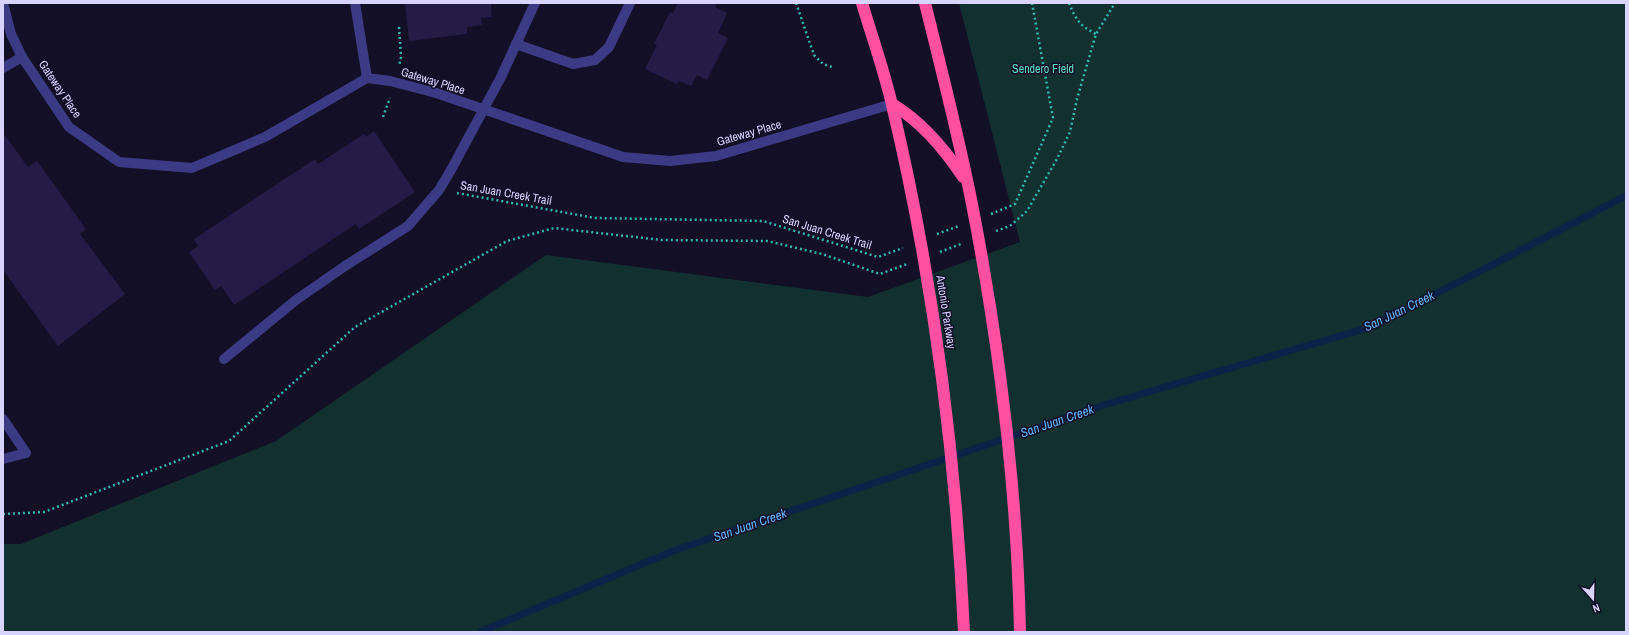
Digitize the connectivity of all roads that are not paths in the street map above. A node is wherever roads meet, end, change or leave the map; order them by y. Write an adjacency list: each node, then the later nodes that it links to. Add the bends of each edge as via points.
1 (3, 3): 8 (lane, Gateway Place, via 11,34)
2 (354, 3): 10 (lane)
3 (535, 3): 7 (lane)
4 (630, 3): 7 (lane, via 608,47 595,60 573,64)
5 (862, 3): 11 (highway, Antonio Parkway)
6 (925, 3): 13 (highway)
7 (516, 44): 12 (lane)
8 (22, 56): 9 (lane, Gateway Place); 10 (lane, Gateway Place, via 69,127 119,162 192,168 265,137)
9 (3, 68)
10 (367, 78): 12 (lane, Gateway Place, via 436,93)
11 (892, 104): 12 (lane, Gateway Place, via 716,156 670,161 623,157); 13 (highway, via 920,124 941,147); 17 (highway, Antonio Parkway, via 937,341 953,473)
12 (482, 110): 14 (lane, via 439,190 408,226 296,300)
13 (968, 184): 18 (highway, via 994,329 1010,472)
14 (224, 359)
15 (3, 419): 16 (lane, via 26,453)
16 (3, 460)
17 (964, 632)
18 (1020, 632)

